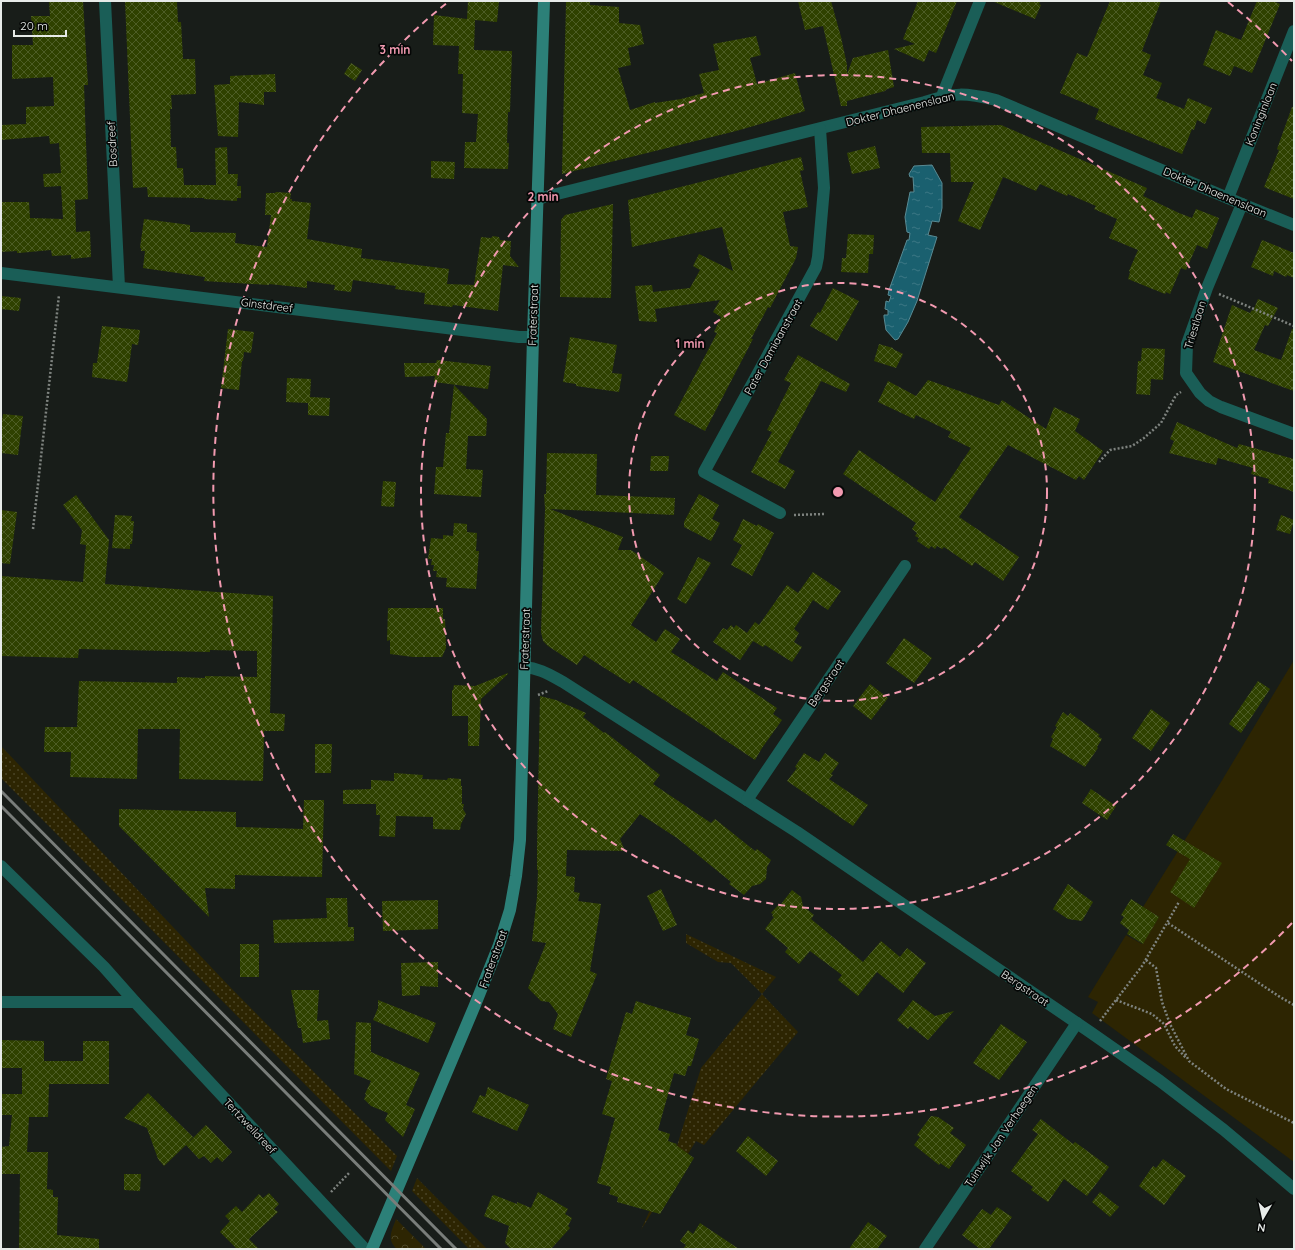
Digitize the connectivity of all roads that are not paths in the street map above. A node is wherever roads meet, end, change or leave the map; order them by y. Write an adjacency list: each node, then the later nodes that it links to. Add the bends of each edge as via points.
1 (105, 1): 12 (street, Bosdreef)
2 (544, 1): 8 (street, Fraterstraat)
3 (980, 1): 5 (street)
4 (1294, 31): 7 (street, Koninginlaan)
5 (942, 96): 6 (street, Dokter Dhaenenslaan); 7 (street, Dokter Dhaenenslaan, via 972,94 996,100)
6 (820, 129): 8 (street, Dokter Dhaenenslaan); 15 (street, Pater Damiaanstraat, via 824,188 816,267 704,472)
7 (1228, 198): 9 (street, Dokter Dhaenenslaan)
8 (537, 199): 13 (street, Fraterstraat)
9 (1242, 204): 10 (street, Dokter Dhaenenslaan); 14 (street, Triestlaan, via 1187,344 1186,373 1209,401)
10 (1294, 225)
11 (1, 273): 12 (street, Ginstdreef)
12 (119, 287): 13 (street, Ginstdreef)
13 (533, 337): 17 (street, Fraterstraat)
14 (1294, 434)
15 (780, 514)
16 (905, 566): 18 (street, Bergstraat)
17 (524, 667): 18 (street, Bergstraat, via 549,674 563,682); 25 (street, Fraterstraat, via 520,840 510,910 500,945 476,1005)
18 (747, 800): 22 (street, Bergstraat)
19 (1, 866): 21 (street, Tertzweildreef)
20 (1, 1002): 21 (street)
21 (136, 1002): 24 (street, Tertzweildreef)
22 (1076, 1023): 23 (street, Bergstraat, via 1160,1081 1224,1130); 26 (street, Tuinwijk Jan Verhaegen)
23 (1294, 1189)
24 (365, 1249)
25 (372, 1249)
26 (925, 1249)

